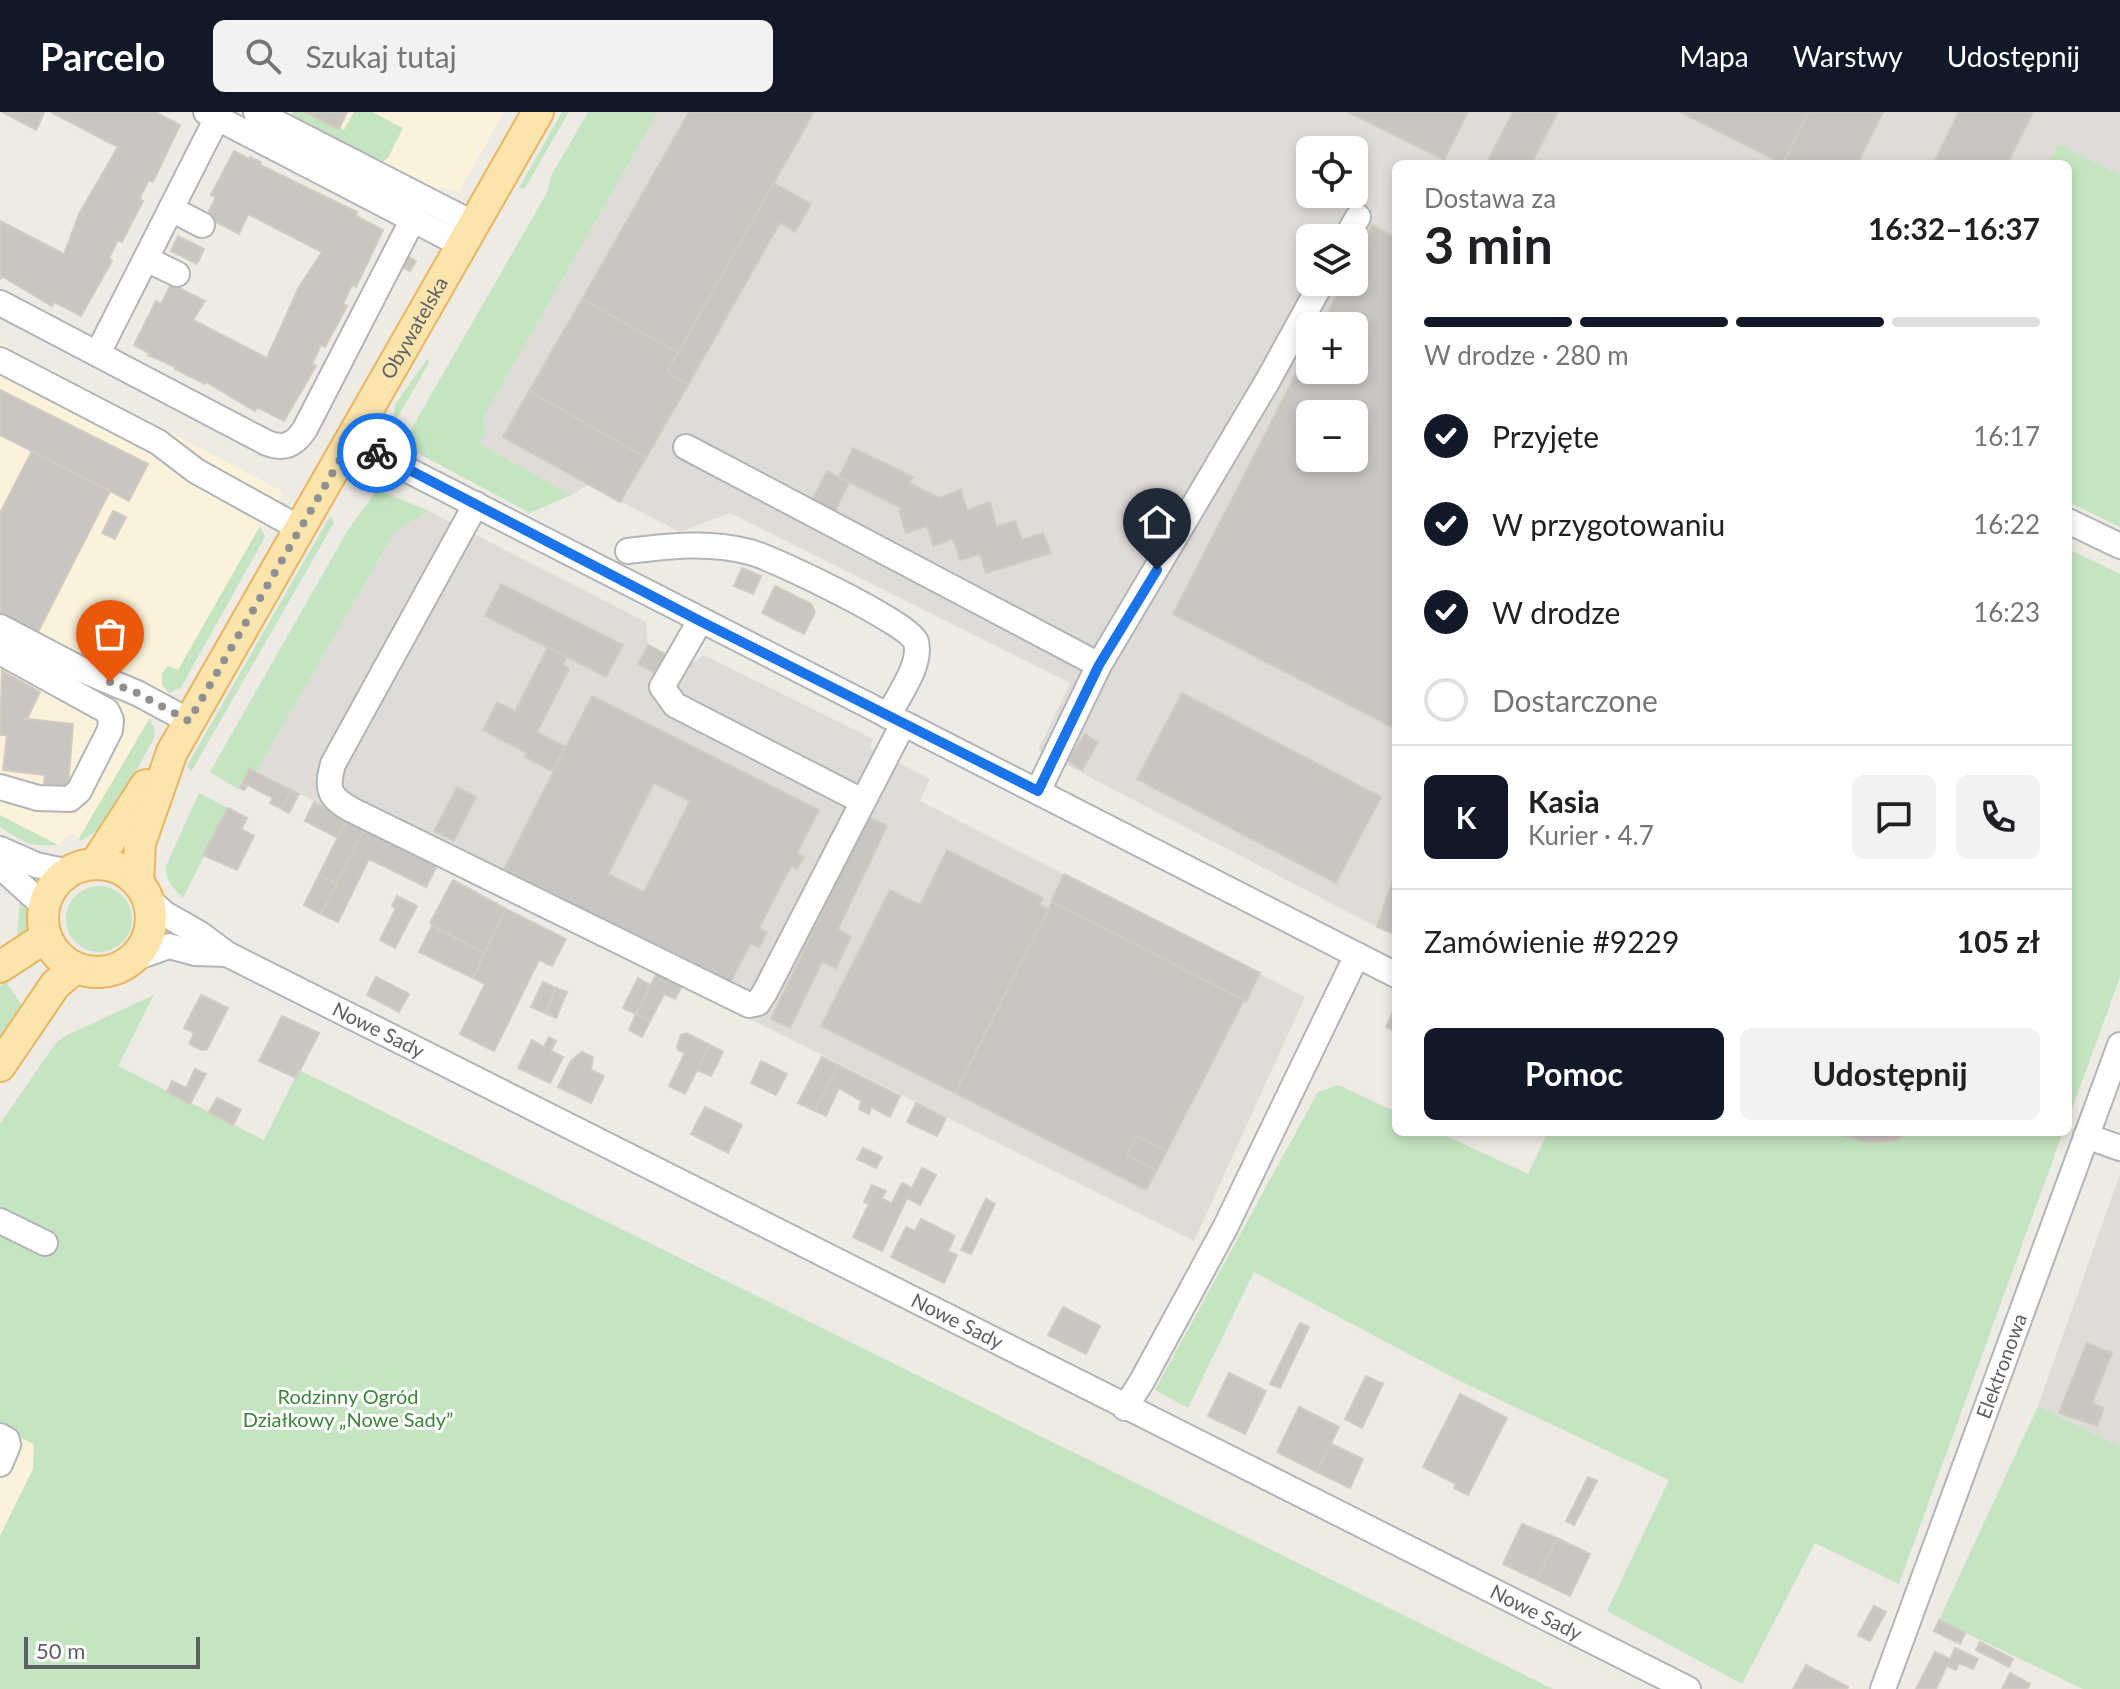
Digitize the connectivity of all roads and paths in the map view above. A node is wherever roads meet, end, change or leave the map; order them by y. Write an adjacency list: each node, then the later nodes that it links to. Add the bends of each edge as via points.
1 (256, 112): 7 (street)
2 (538, 112): 7 (main road, Obywatelska)
3 (212, 115): 4 (street); 6 (street)
4 (171, 209): 5 (street); 8 (street)
5 (202, 225)
6 (409, 227): 7 (street); 12 (street, via 305,429 290,445 267,443)
7 (453, 242): 14 (main road, Obywatelska)
8 (146, 259): 9 (street); 12 (street)
9 (177, 274)
10 (1314, 296): 24 (street)
11 (0, 303): 12 (street)
12 (98, 353)
13 (0, 360): 18 (street, via 158,442 196,471)
14 (351, 441): 16 (street); 18 (main road, Obywatelska)
15 (686, 447): 24 (street)
16 (476, 504): 21 (street); 30 (street, via 333,764 330,793 338,802 749,1005 758,1003 765,992)
17 (2072, 523): 19 (street)
18 (299, 528): 26 (main road, Obywatelska)
19 (2120, 546)
20 (628, 551): 25 (street, via 689,543 751,552 881,614 917,644)
21 (700, 621): 25 (street); 30 (street, via 662,687 675,705)
22 (0, 627): 26 (street)
23 (0, 652): 28 (street, via 107,711 111,720 79,791 70,799 38,798)
24 (1099, 665): 29 (street)
25 (896, 720): 29 (street); 30 (street)
26 (189, 721): 27 (main road, Obywatelska)
27 (172, 752): 33 (main road, Obywatelska); 34 (main road, Obywatelska, via 140,843)
28 (0, 787)
29 (1038, 791): 38 (street)
30 (862, 801)
31 (0, 849): 33 (street, via 36,865)
32 (0, 866): 35 (street)
33 (82, 868): 34 (main road, via 111,866 126,872); 35 (main road, via 50,890)
34 (143, 890): 37 (street, Nowe Sady, via 165,914); 39 (main road, via 150,931)
35 (43, 905): 36 (main road)
36 (46, 937): 40 (main road); 41 (main road, via 62,960)
37 (227, 954): 39 (street, Nowe Sady, via 169,946); 50 (street, Nowe Sady)
38 (1357, 955): 42 (street); 50 (street, via 1225,1228)
39 (135, 958): 41 (main road, via 106,972)
40 (0, 967)
41 (75, 968): 44 (main road, via 55,985)
42 (1392, 973)
43 (2120, 1045): 45 (street, Elektronowa)
44 (0, 1066)
45 (2112, 1087): 46 (street, Elektronowa)
46 (2086, 1136): 47 (street); 54 (street, Elektronowa)
47 (2120, 1148)
48 (0, 1221): 49 (street)
49 (45, 1243)
50 (1125, 1408): 53 (street, Nowe Sady)
51 (0, 1436): 52 (street, via 8,1445)
52 (0, 1464)
53 (1688, 1689)
54 (1883, 1689)

